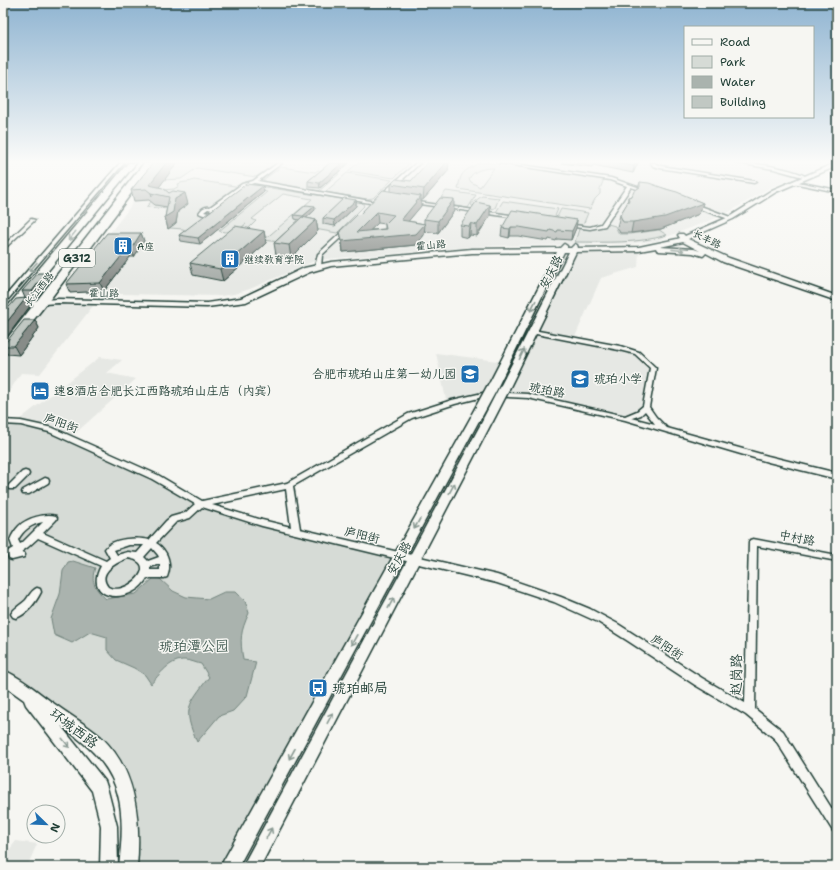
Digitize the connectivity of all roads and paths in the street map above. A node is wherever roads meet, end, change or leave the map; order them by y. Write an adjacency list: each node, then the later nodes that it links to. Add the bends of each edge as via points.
1 (87, 204): 29 (street, one-way to 29)
2 (99, 204): 27 (highway, 长江西路 / G312, one-way to 27)
3 (118, 204): 30 (highway, 长江西路 / G312)
4 (121, 204): 30 (street)
5 (218, 204): 12 (street)
6 (374, 204): 13 (street)
7 (421, 204): 15 (street)
8 (617, 204): 17 (street, via 603,225 590,228)
9 (688, 204): 14 (street)
10 (749, 204): 14 (main road, 霍山路)
11 (752, 204): 14 (main road, 霍山路)
12 (212, 208)
13 (370, 208)
14 (729, 217): 19 (main road, 霍山路)
15 (526, 219)
16 (33, 220): 22 (street)
17 (558, 223)
18 (353, 224): 25 (street, via 320,255)
19 (684, 237): 21 (main road, 霍山路, via 630,246); 23 (main road, 霍山路, via 663,245); 24 (main road, 长丰路, via 687,242); 26 (main road, 长丰路, via 738,260)
20 (563, 248): 21 (main road, 霍山路); 25 (main road, 霍山路, via 472,251); 37 (main road, 安庆路, one-way to 37, bridge, via 493,386)
21 (574, 248): 23 (main road, 霍山路); 33 (main road, 安庆路)
22 (3, 249)
23 (640, 249): 24 (main road, one-way to 24, via 694,251)
24 (726, 260): 28 (main road, 长丰路)
25 (319, 265): 30 (main road, 霍山路, via 243,300 207,305)
26 (837, 294)
27 (22, 297): 29 (street); 30 (main road, 霍山路); 31 (highway, 长江西路 / G312)
28 (837, 298)
29 (4, 299)
30 (47, 299): 31 (main road, 霍山路); 34 (highway, 长江西路 / G312); 35 (street)
31 (16, 304): 32 (highway, 长江西路 / G312)
32 (3, 319)
33 (533, 332): 36 (street, via 637,353 653,368); 37 (main road, 安庆路, one-way to 33, bridge, via 504,389)
34 (3, 351)
35 (3, 356)
36 (646, 407): 38 (street, via 639,413); 40 (street)
37 (482, 418): 55 (main road, 安庆路)
38 (625, 418): 40 (street, 琥珀路); 44 (street, 琥珀路, via 528,396 487,394 410,416)
39 (3, 422): 47 (street, 庐阳街, via 52,430 155,477)
40 (666, 430): 42 (street, 琥珀路)
41 (25, 474): 45 (street)
42 (837, 476)
43 (45, 481): 46 (street)
44 (289, 486): 47 (street, 琥珀路); 48 (street)
45 (12, 487)
46 (26, 492)
47 (201, 504): 48 (street, 庐阳街); 52 (street, via 186,516 169,523)
48 (296, 531): 55 (street, 庐阳街)
49 (37, 534): 49 (street, via 53,518 39,519 18,528 14,540 19,552); 59 (street)
50 (126, 542): 52 (street); 53 (street); 58 (street, via 109,549)
51 (753, 542): 56 (street, 中村路); 65 (street, 赵岗路)
52 (152, 544): 54 (street); 57 (street)
53 (125, 556): 54 (street); 58 (street)
54 (139, 557): 60 (street, via 144,561)
55 (407, 558): 65 (street, 庐阳街, via 497,579 572,606 614,626 720,696); 69 (main road, 安庆路, one-way to 69); 70 (main road, 安庆路, one-way to 55)
56 (837, 558)
57 (165, 559): 60 (street); 60 (street, via 164,574)
58 (115, 560): 59 (street)
59 (107, 565): 60 (street, via 100,577 100,583 108,592 131,589 138,584)
60 (146, 569)
61 (37, 592): 62 (street)
62 (16, 614)
63 (3, 677): 64 (main road, 环城西路)
64 (24, 691): 67 (main road, one-way to 67, via 99,787 109,826); 68 (main road, 环城西路, via 93,740 111,760 127,800 130,835)
65 (750, 710): 66 (street, 赵岗路, via 779,735)
66 (837, 827)
67 (109, 867)
68 (128, 867)
69 (229, 867)
70 (251, 867)

